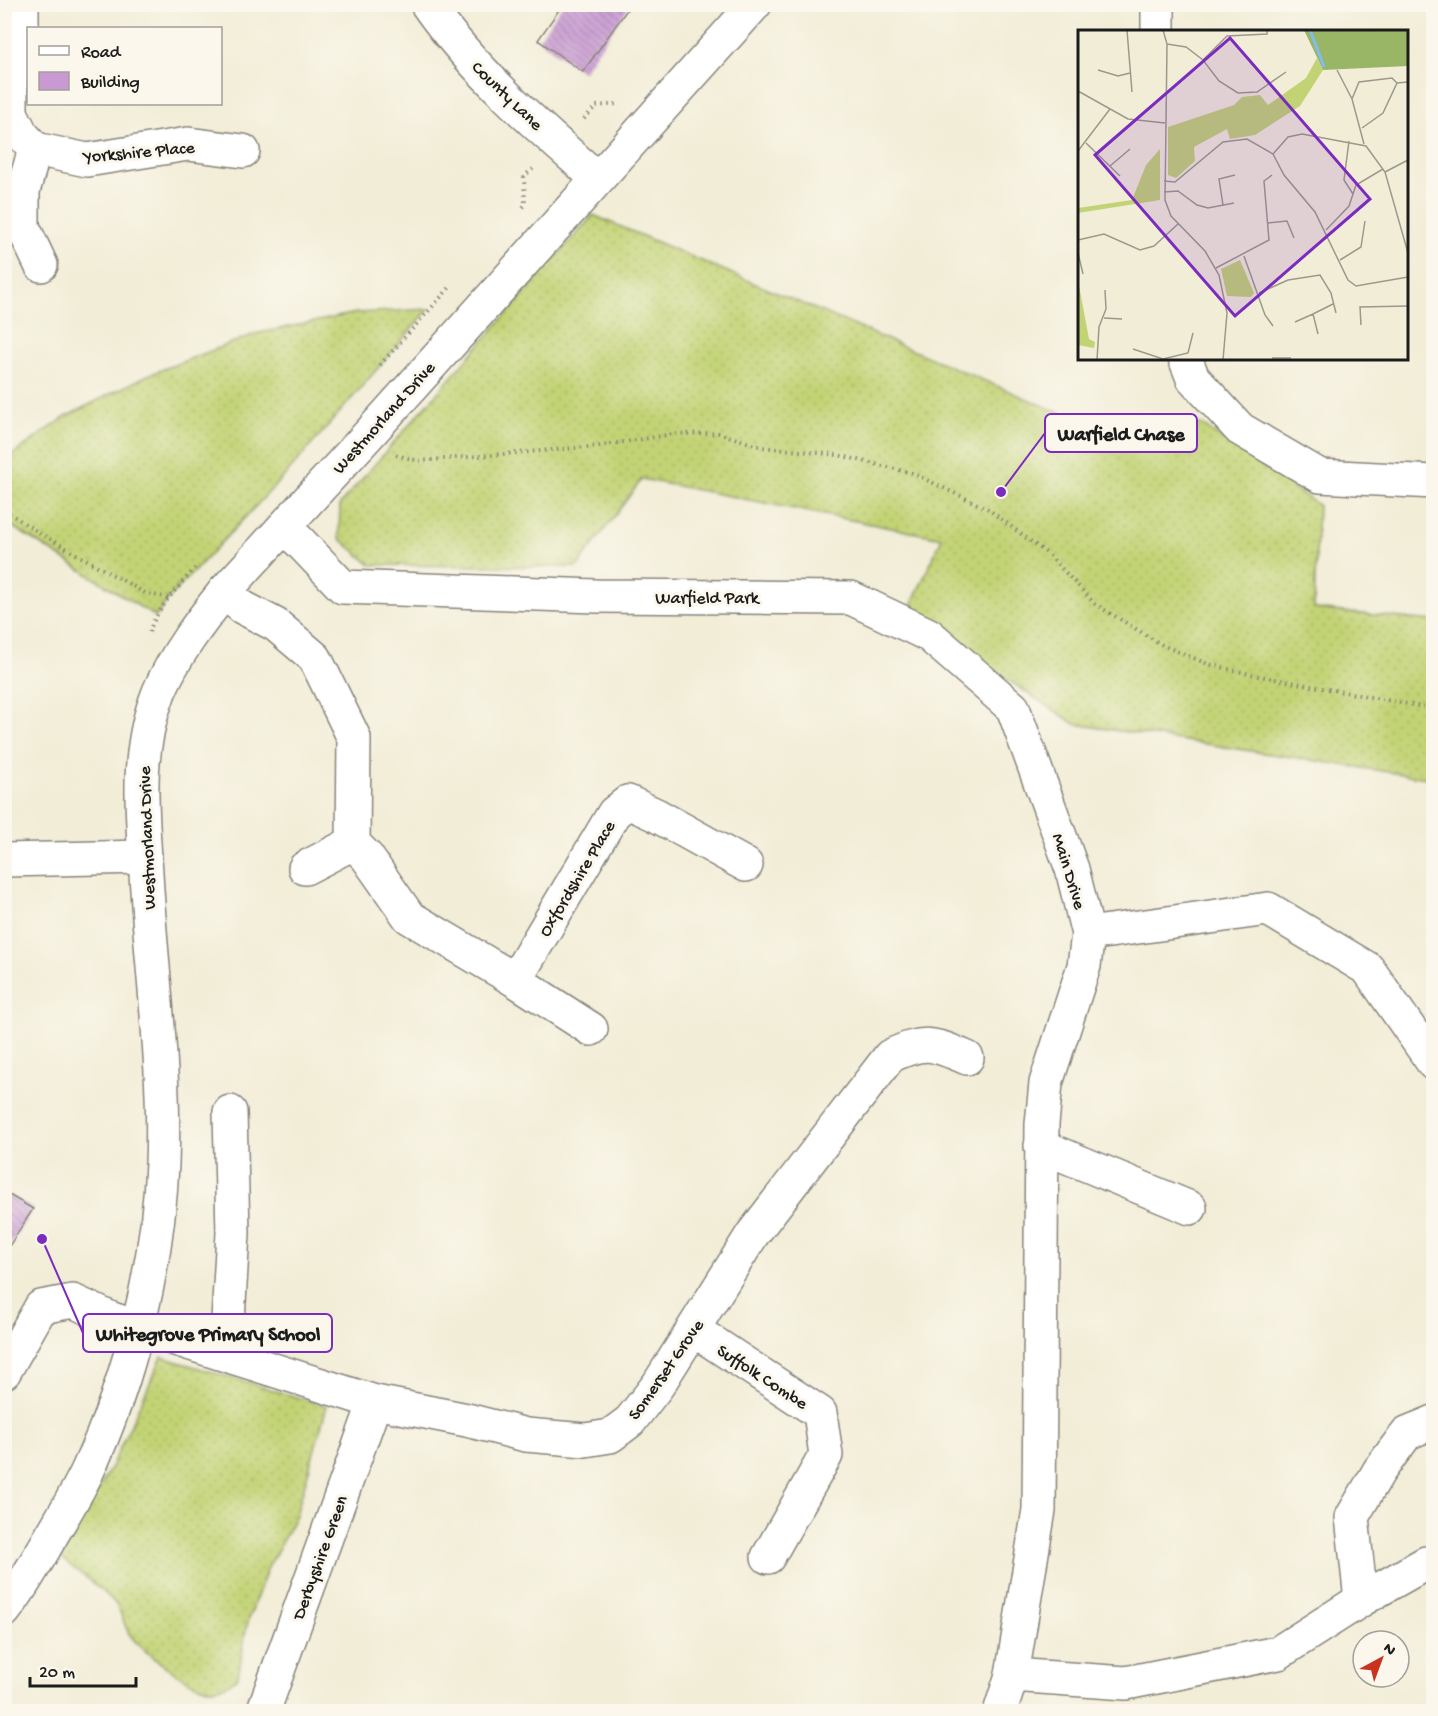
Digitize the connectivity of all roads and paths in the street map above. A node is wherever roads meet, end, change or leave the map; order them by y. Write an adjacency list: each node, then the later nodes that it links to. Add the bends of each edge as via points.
1 (22, 4): 6 (street, via 22,37 11,78 11,113)
2 (427, 4): 8 (street, County Lane, via 469,57)
3 (755, 4): 8 (street, Westmorland Drive)
4 (1158, 4): 5 (street)
5 (1158, 30)
6 (35, 150): 7 (street, Yorkshire Place, via 87,160 188,144); 9 (street, via 23,191 24,227)
7 (243, 151)
8 (597, 178): 11 (street, Westmorland Drive)
9 (41, 265)
10 (1186, 360): 12 (street, via 1193,378 1240,429 1320,476)
11 (370, 433): 14 (street, Westmorland Drive); 17 (path, via 391,454 419,461 600,446 673,434 719,433 762,447 837,455 912,473 988,509 1049,555 1095,604 1164,646 1208,664)
12 (1434, 482)
13 (4, 510): 16 (path, via 145,593)
14 (283, 528): 15 (street, Westmorland Drive); 18 (street, Warfield Park, via 343,587 596,596 851,598 929,635 1013,708)
15 (224, 592): 19 (street, via 242,607 276,625 315,658 354,738); 20 (street, Westmorland Drive, via 186,643 159,691 141,773)
16 (168, 598)
17 (1434, 709)
18 (1050, 809): 24 (street, Main Drive, via 1072,869)
19 (353, 843): 23 (street); 25 (street, via 409,917)
20 (145, 857): 21 (street); 32 (street, Westmorland Drive, via 160,1054 162,1163 158,1221)
21 (4, 860)
22 (746, 865): 25 (street, Oxfordshire Place, via 628,802 614,813)
23 (305, 868)
24 (1088, 934): 28 (street, via 1268,909 1368,969); 30 (street, via 1084,966 1046,1083)
25 (515, 980): 26 (street)
26 (591, 1029)
27 (967, 1058): 33 (street, Somerset Grove, via 934,1044 909,1047 890,1056 752,1235)
28 (1434, 1064)
29 (230, 1112): 34 (street, via 233,1233)
30 (1041, 1146): 31 (street); 42 (street, via 1039,1510)
31 (1190, 1208)
32 (139, 1327): 34 (street, Somerset Grove); 35 (street, Somerset Grove, via 73,1301 41,1307); 41 (street, Westmorland Drive, via 121,1386 87,1471)
33 (694, 1330): 36 (street, Somerset Grove, via 658,1385 630,1420 610,1436 585,1440 526,1435); 38 (street, Suffolk Combe, via 820,1413 826,1455)
34 (226, 1355): 36 (street, Somerset Grove)
35 (4, 1372)
36 (375, 1402): 43 (street, Derbyshire Green)
37 (1434, 1422): 40 (street, via 1407,1433 1352,1517)
38 (768, 1557)
39 (1434, 1563): 40 (street, via 1426,1563)
40 (1361, 1600): 42 (street, via 1278,1653 1126,1683)
41 (4, 1611)
42 (1012, 1675): 44 (street)
43 (273, 1709)
44 (1000, 1712)

